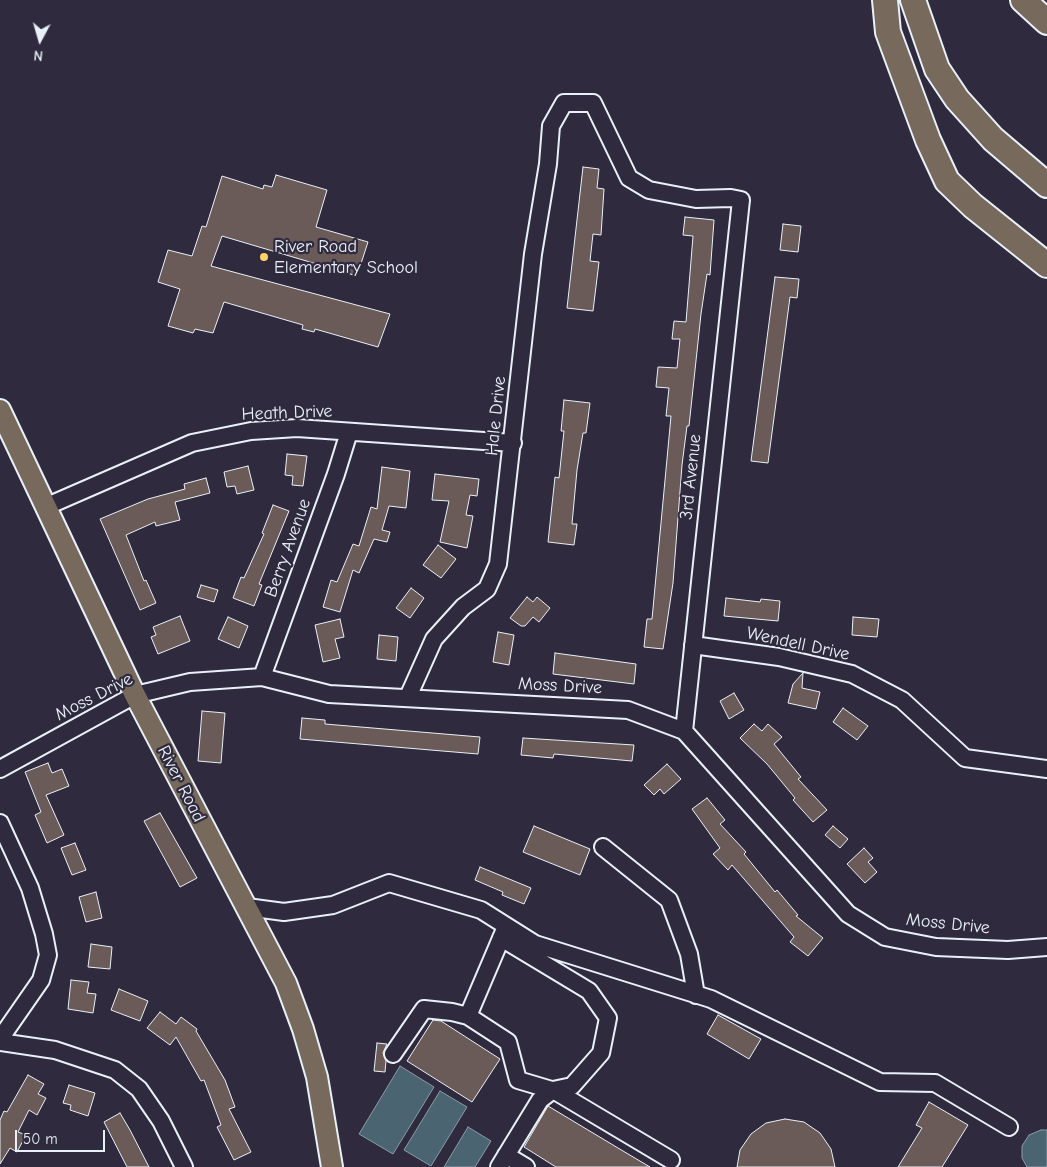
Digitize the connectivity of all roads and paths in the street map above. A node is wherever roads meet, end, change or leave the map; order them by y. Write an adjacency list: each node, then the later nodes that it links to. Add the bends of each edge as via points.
1 (885, 0): 7 (highway, via 888,32 928,140 947,181)
2 (913, 0): 6 (highway, via 937,69 957,99 993,139)
3 (1022, 0): 4 (highway)
4 (1047, 22)
5 (559, 111): 10 (street, Hale Drive, via 551,126 533,254); 12 (street, 3rd Avenue, via 564,103 594,103 629,178 649,190 696,199 741,200)
6 (1047, 184)
7 (1047, 265)
8 (0, 410): 11 (main road, River Road)
9 (350, 432): 10 (street, Heath Drive); 11 (street, Heath Drive, via 297,428 251,431 192,443); 13 (street, Berry Avenue)
10 (513, 443): 15 (street, Hale Drive, via 498,564 487,589 463,608 434,639)
11 (45, 507): 14 (main road, River Road)
12 (693, 645): 16 (street, 3rd Avenue); 18 (street, Wendell Drive, via 779,657 852,674 902,700 965,758)
13 (262, 677): 14 (street, Moss Drive, via 190,682); 15 (street, Moss Drive, via 329,694)
14 (135, 695): 17 (street, Moss Drive); 21 (main road, River Road)
15 (408, 698): 16 (street, Moss Drive, via 628,710)
16 (684, 732): 23 (street, Moss Drive, via 848,914 885,937 936,947 1008,950)
17 (0, 769)
18 (1047, 769)
19 (0, 823): 26 (street, via 30,888 48,955 41,980)
20 (603, 847): 24 (street, via 669,900 688,954)
21 (247, 907): 22 (street, via 284,912 333,905 389,883 481,910); 32 (main road, River Road, via 286,983 304,1029 317,1077)
22 (504, 933): 24 (street); 25 (street); 28 (street, via 589,991 608,1018 601,1054 572,1086)
23 (1047, 947)
24 (696, 995): 29 (street, via 711,999 880,1082 935,1083)
25 (468, 1016): 27 (street, via 424,1009); 28 (street, via 508,1042 518,1080)
26 (0, 1040): 33 (street, via 55,1050 115,1070 139,1089 161,1121)
27 (393, 1054)
28 (553, 1090): 30 (street); 31 (street, via 540,1100)
29 (1009, 1127)
30 (671, 1160)
31 (503, 1161): 34 (street)
32 (330, 1166)
33 (184, 1167)
34 (526, 1167)

